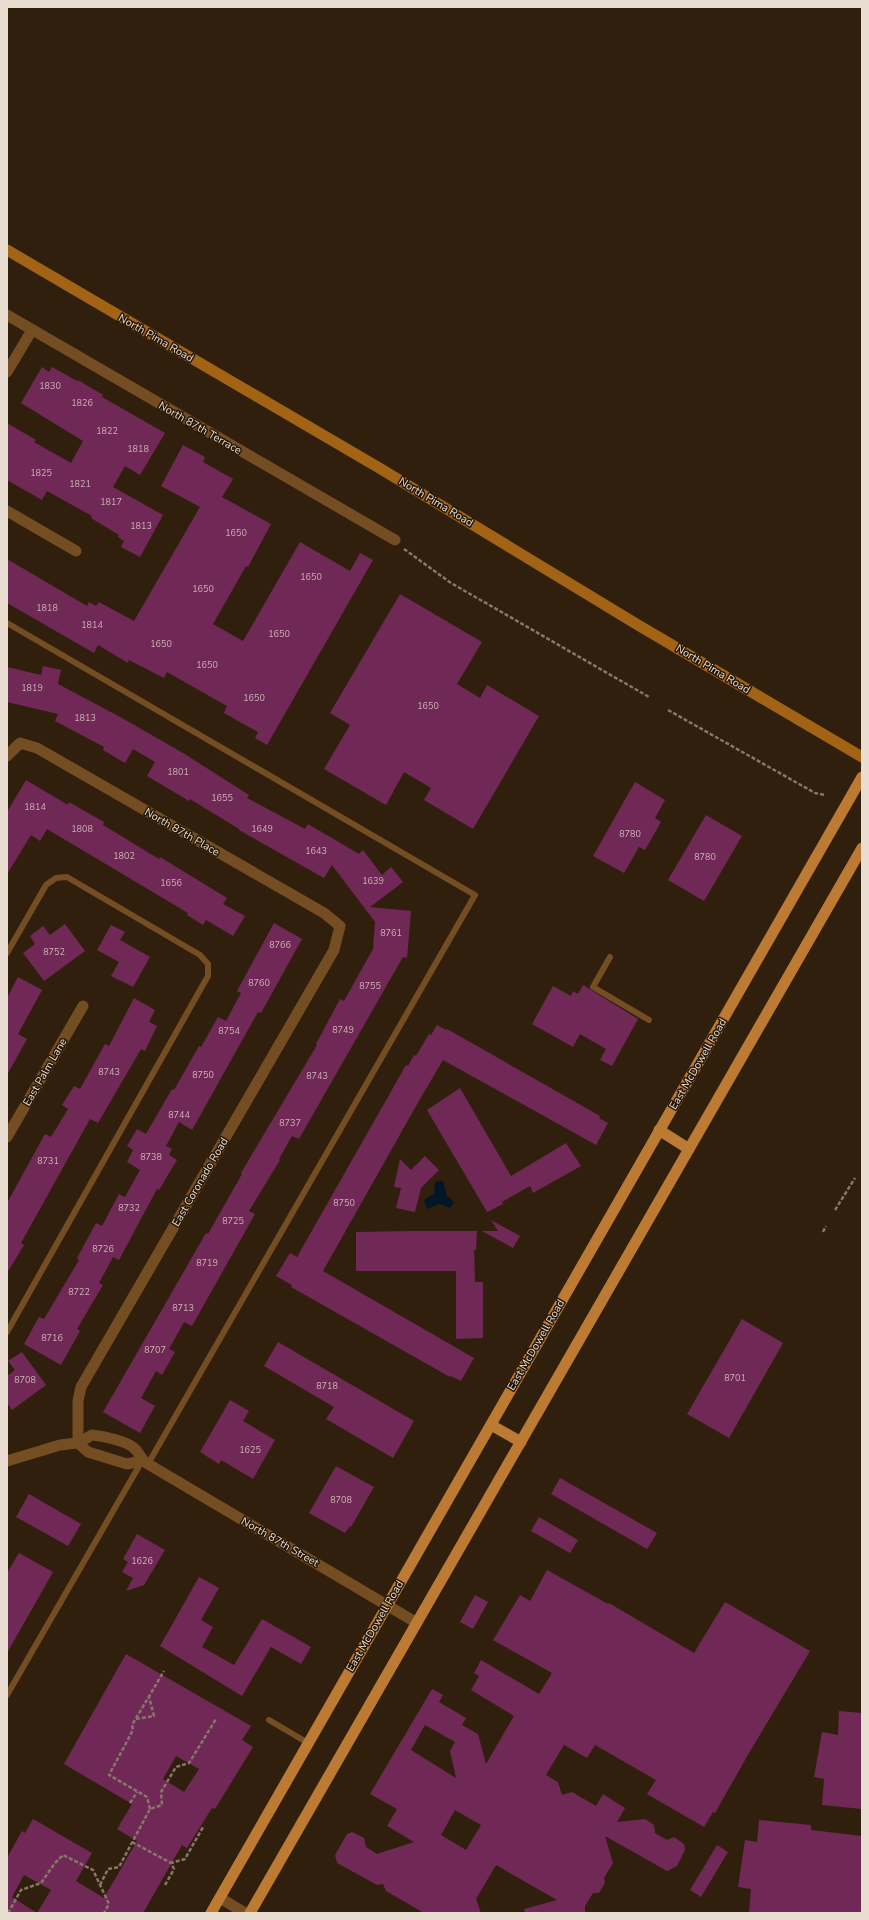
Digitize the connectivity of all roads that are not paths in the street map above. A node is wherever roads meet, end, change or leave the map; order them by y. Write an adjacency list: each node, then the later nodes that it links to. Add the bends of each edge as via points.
1 (7, 250): 10 (main road, North Pima Road, via 381,469)
2 (7, 315): 3 (street, North 87th Terrace)
3 (32, 330): 4 (street); 6 (street, North 87th Terrace)
4 (7, 372)
5 (7, 511): 7 (street)
6 (399, 544)
7 (76, 551)
8 (7, 623): 26 (lane, via 474,895)
9 (7, 756): 13 (street, North 87th Place, via 20,743 44,752 324,914)
10 (862, 757)
11 (862, 777): 18 (main road, East McDowell Road)
12 (862, 848): 20 (main road)
13 (340, 926): 24 (street, East Coronado Road, via 334,950 81,1387 78,1401)
14 (7, 953): 21 (lane, via 46,885 56,878 67,877 200,955 208,964 208,976)
15 (610, 957): 17 (lane, via 593,987)
16 (83, 1006): 19 (street, East Palm Lane)
17 (649, 1020)
18 (660, 1130): 20 (main road); 22 (main road, East McDowell Road)
19 (7, 1137)
20 (690, 1149): 23 (main road)
21 (7, 1332)
22 (490, 1425): 23 (main road); 27 (main road, East McDowell Road)
23 (521, 1442): 28 (main road)
24 (78, 1443): 25 (street, North 87th Street, via 60,1445); 26 (street, via 88,1452 127,1464); 26 (street, North 87th Street, via 92,1435 118,1441 135,1449)
25 (7, 1461)
26 (145, 1462): 27 (street, North 87th Street); 29 (lane)
27 (387, 1605): 28 (street, North 87th Street); 31 (main road, East McDowell Road)
28 (417, 1623): 35 (main road)
29 (7, 1695)
30 (270, 1720): 31 (lane)
31 (308, 1743): 32 (main road, East McDowell Road)
32 (220, 1898): 33 (main road, East McDowell Road); 34 (street)
33 (211, 1913)
34 (245, 1913)
35 (250, 1913)

